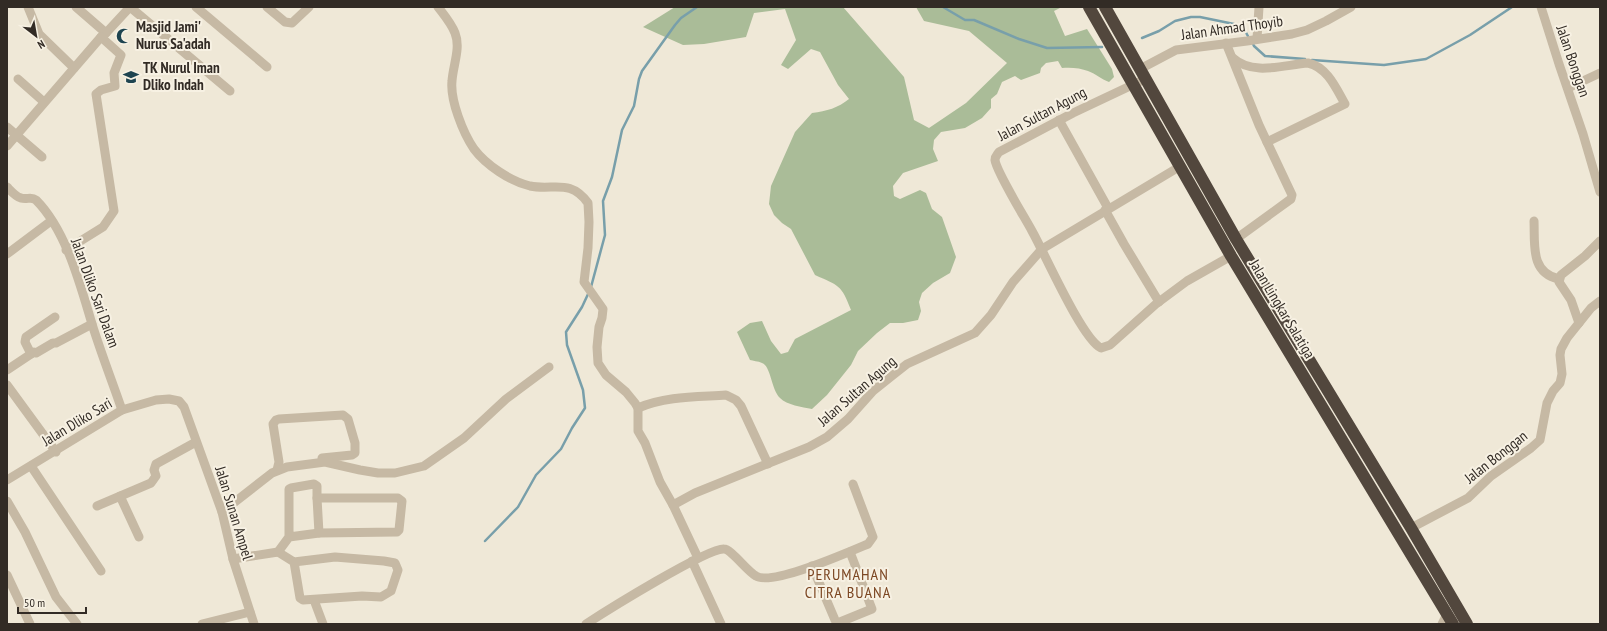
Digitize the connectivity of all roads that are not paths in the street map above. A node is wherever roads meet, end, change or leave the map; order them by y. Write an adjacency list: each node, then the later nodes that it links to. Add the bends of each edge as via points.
1 (28, 7): 18 (street, via 39,34)
2 (76, 7): 13 (street)
3 (130, 7): 13 (street); 24 (street)
4 (196, 7): 17 (street)
5 (267, 7): 6 (street, via 292,24)
6 (309, 7)
7 (438, 7): 55 (street, via 455,33 457,45 452,100 467,138 475,150 494,167 516,180 531,186 564,186 577,192 588,203 588,248 584,280 604,311 598,327 598,363 606,375 632,397)
8 (1089, 7): 22 (highway, Jalan Lingkar Salatiga)
9 (1105, 7): 20 (highway, Jalan Lingkar Salatiga)
10 (1259, 7): 14 (street)
11 (1351, 7): 14 (street, Jalan Ahmad Thoyib, via 1307,30)
12 (1541, 7): 23 (street, Jalan Bonggan)
13 (104, 35): 18 (street); 42 (street, via 121,55 114,73 115,86 96,94 114,211 103,227)
14 (1252, 40): 15 (street, Jalan Ahmad Thoyib)
15 (1226, 43): 16 (street); 20 (street, Jalan Ahmad Thoyib, via 1176,50)
16 (1232, 57): 29 (street); 29 (street, via 1257,69 1292,64 1315,65 1329,78 1345,104)
17 (267, 67)
18 (74, 68): 25 (street)
19 (1600, 73): 23 (street)
20 (1143, 74): 22 (street, Jalan Ahmad Thoyib); 39 (highway, Jalan Lingkar Salatiga)
21 (18, 79): 25 (street)
22 (1132, 84): 26 (street, Jalan Sultan Agung); 33 (highway, Jalan Lingkar Salatiga)
23 (1568, 88): 32 (street, Jalan Bonggan)
24 (230, 91)
25 (44, 102): 28 (street)
26 (1059, 120): 36 (street); 41 (street, Jalan Sultan Agung, via 999,152 995,159)
27 (7, 127): 28 (street)
28 (16, 135): 30 (street); 31 (street)
29 (1267, 142): 39 (street, via 1292,192 1291,199)
30 (7, 146)
31 (42, 158)
32 (1596, 165): 35 (street, Jalan Bonggan)
33 (1179, 167): 36 (street, Jalan Sultan Agung); 44 (highway, Jalan Lingkar Salatiga)
34 (7, 187): 37 (street, Jalan Dliko Sari Dalam, via 20,198 33,198)
35 (1600, 192)
36 (1107, 209): 41 (street, Jalan Sultan Agung); 46 (street, via 1124,244)
37 (51, 221): 42 (street, Jalan Dliko Sari Dalam); 43 (street)
38 (1534, 221): 45 (street, via 1539,266 1547,275)
39 (1236, 239): 71 (highway, Jalan Lingkar Salatiga)
40 (1600, 240): 45 (street)
41 (1042, 249): 46 (street, Jalan Sultan Agung, via 1078,320 1099,347 1110,345); 60 (street, Jalan Sultan Agung, via 975,333 908,364 873,391 848,419 827,437)
42 (66, 250): 49 (street, Jalan Dliko Sari Dalam, via 82,287)
43 (7, 254)
44 (1231, 256): 46 (street, Jalan Sultan Agung, via 1187,281); 84 (highway, Jalan Lingkar Salatiga)
45 (1559, 278): 50 (street, via 1571,300)
46 (1159, 302)
47 (1600, 302): 50 (street, Jalan Bonggan, via 1591,308)
48 (55, 317): 51 (street, via 26,337 25,342)
49 (92, 324): 51 (street); 56 (street, Jalan Dliko Sari Dalam)
50 (1579, 324): 71 (street, Jalan Bonggan, via 1561,349 1560,383 1547,403 1540,440 1491,476 1468,498)
51 (31, 354): 53 (street)
52 (549, 367): 62 (street, via 506,399 464,438 424,466 395,473 378,473 325,462)
53 (7, 370)
54 (7, 385): 59 (street)
55 (638, 408): 60 (street, via 656,401 689,397 731,397 741,406); 68 (street, via 638,431)
56 (122, 410): 57 (street, Jalan Dliko Sari, via 169,399 181,402); 59 (street, Jalan Dliko Sari)
57 (185, 410): 58 (street, Jalan Sunan Ampel)
58 (196, 442): 65 (street, via 156,464 154,481); 70 (street, Jalan Sunan Ampel)
59 (56, 452): 61 (street, Jalan Dliko Sari)
60 (768, 464): 68 (street, Jalan Sultan Agung)
61 (31, 466): 63 (street, Jalan Dliko Sari); 82 (street)
62 (278, 466): 62 (street, via 354,454 355,444 347,418 343,415 276,420 273,424); 70 (street)
63 (7, 480)
64 (853, 484): 76 (street, via 872,537 868,544)
65 (120, 496): 69 (street); 73 (street)
66 (317, 498): 72 (street); 72 (street, via 398,498 402,501 397,532); 74 (street, via 317,486 314,484 289,489)
67 (7, 501): 89 (street, via 56,597)
68 (672, 504): 78 (street)
69 (97, 506)
70 (222, 512): 77 (street, Jalan Sunan Ampel)
71 (1411, 528): 81 (highway, Jalan Lingkar Salatiga)
72 (319, 533): 74 (street)
73 (139, 537)
74 (289, 537): 75 (street)
75 (278, 552): 77 (street); 79 (street)
76 (850, 552): 80 (street); 80 (street, via 872,608 846,620 835,620)
77 (233, 559): 86 (street, Jalan Sunan Ampel)
78 (695, 560): 80 (street, via 720,549 727,550 744,567 761,578 768,579); 93 (street); 94 (street)
79 (294, 562): 85 (street, via 300,598); 85 (street, via 335,557 392,562 398,568 391,591 384,596)
80 (812, 566)
81 (1436, 570): 84 (highway); 95 (highway, Jalan Lingkar Salatiga)
82 (101, 571)
83 (7, 575): 88 (street)
84 (1425, 576): 87 (highway, Jalan Lingkar Salatiga)
85 (314, 600): 92 (street)
86 (250, 612): 90 (street); 91 (street, Jalan Sunan Ampel)
87 (1447, 621)
88 (30, 624)
89 (77, 624)
90 (202, 624)
91 (254, 624)
92 (323, 624)
93 (586, 624)
94 (721, 624)
95 (1467, 624)

